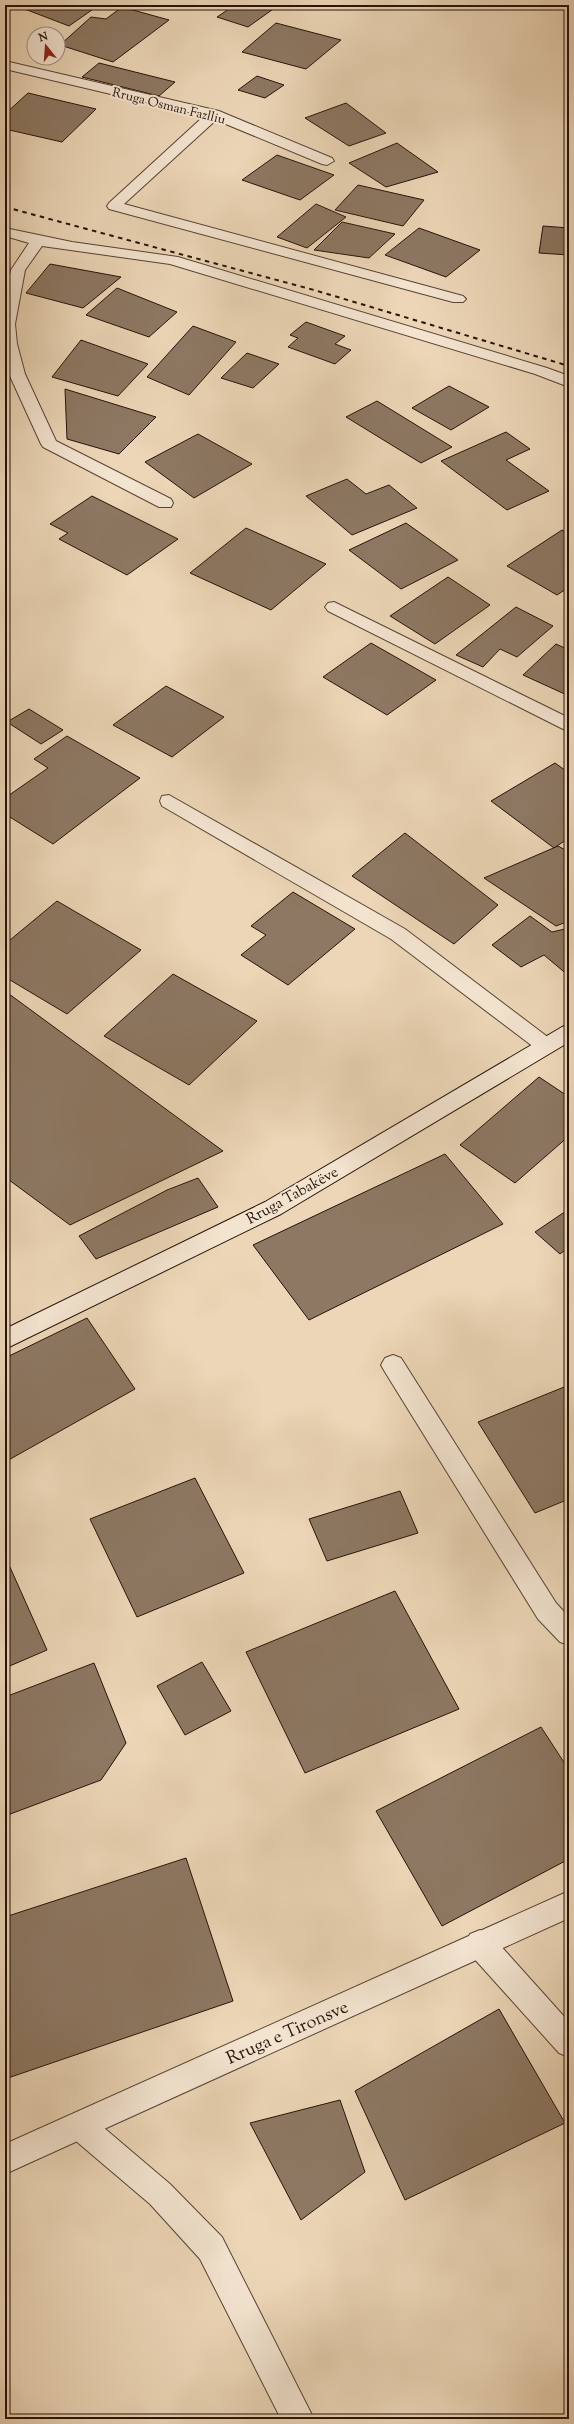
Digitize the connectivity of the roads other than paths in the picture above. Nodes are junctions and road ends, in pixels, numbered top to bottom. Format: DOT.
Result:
graph roads {
  1 [pos="5,65"];
  2 [pos="214,114"];
  3 [pos="328,161"];
  4 [pos="5,232"];
  5 [pos="38,241"];
  6 [pos="458,299"];
  7 [pos="569,382"];
  8 [pos="165,503"];
  9 [pos="334,607"];
  10 [pos="569,726"];
  11 [pos="170,801"];
  12 [pos="569,1032"];
  13 [pos="546,1046"];
  14 [pos="5,1340"];
  15 [pos="393,1365"];
  16 [pos="569,1634"];
  17 [pos="569,1904"];
  18 [pos="480,1944"];
  19 [pos="569,2042"];
  20 [pos="80,2126"];
  21 [pos="5,2159"];
  22 [pos="298,2419"];
  1 -- 2 [label="street, Rruga Osman Fazlliu"];
  2 -- 3 [label="street, Rruga Osman Fazlliu"];
  2 -- 6 [label="street"];
  4 -- 5 [label="street"];
  5 -- 7 [label="street"];
  5 -- 8 [label="street"];
  9 -- 10 [label="street"];
  11 -- 13 [label="street"];
  12 -- 13 [label="street, Rruga Tabakëve"];
  13 -- 14 [label="street, Rruga Tabakëve"];
  15 -- 16 [label="street"];
  17 -- 18 [label="street, Rruga e Tironsve"];
  18 -- 19 [label="street"];
  18 -- 20 [label="street, Rruga e Tironsve"];
  20 -- 21 [label="street, Rruga e Tironsve"];
  20 -- 22 [label="street"];
}
